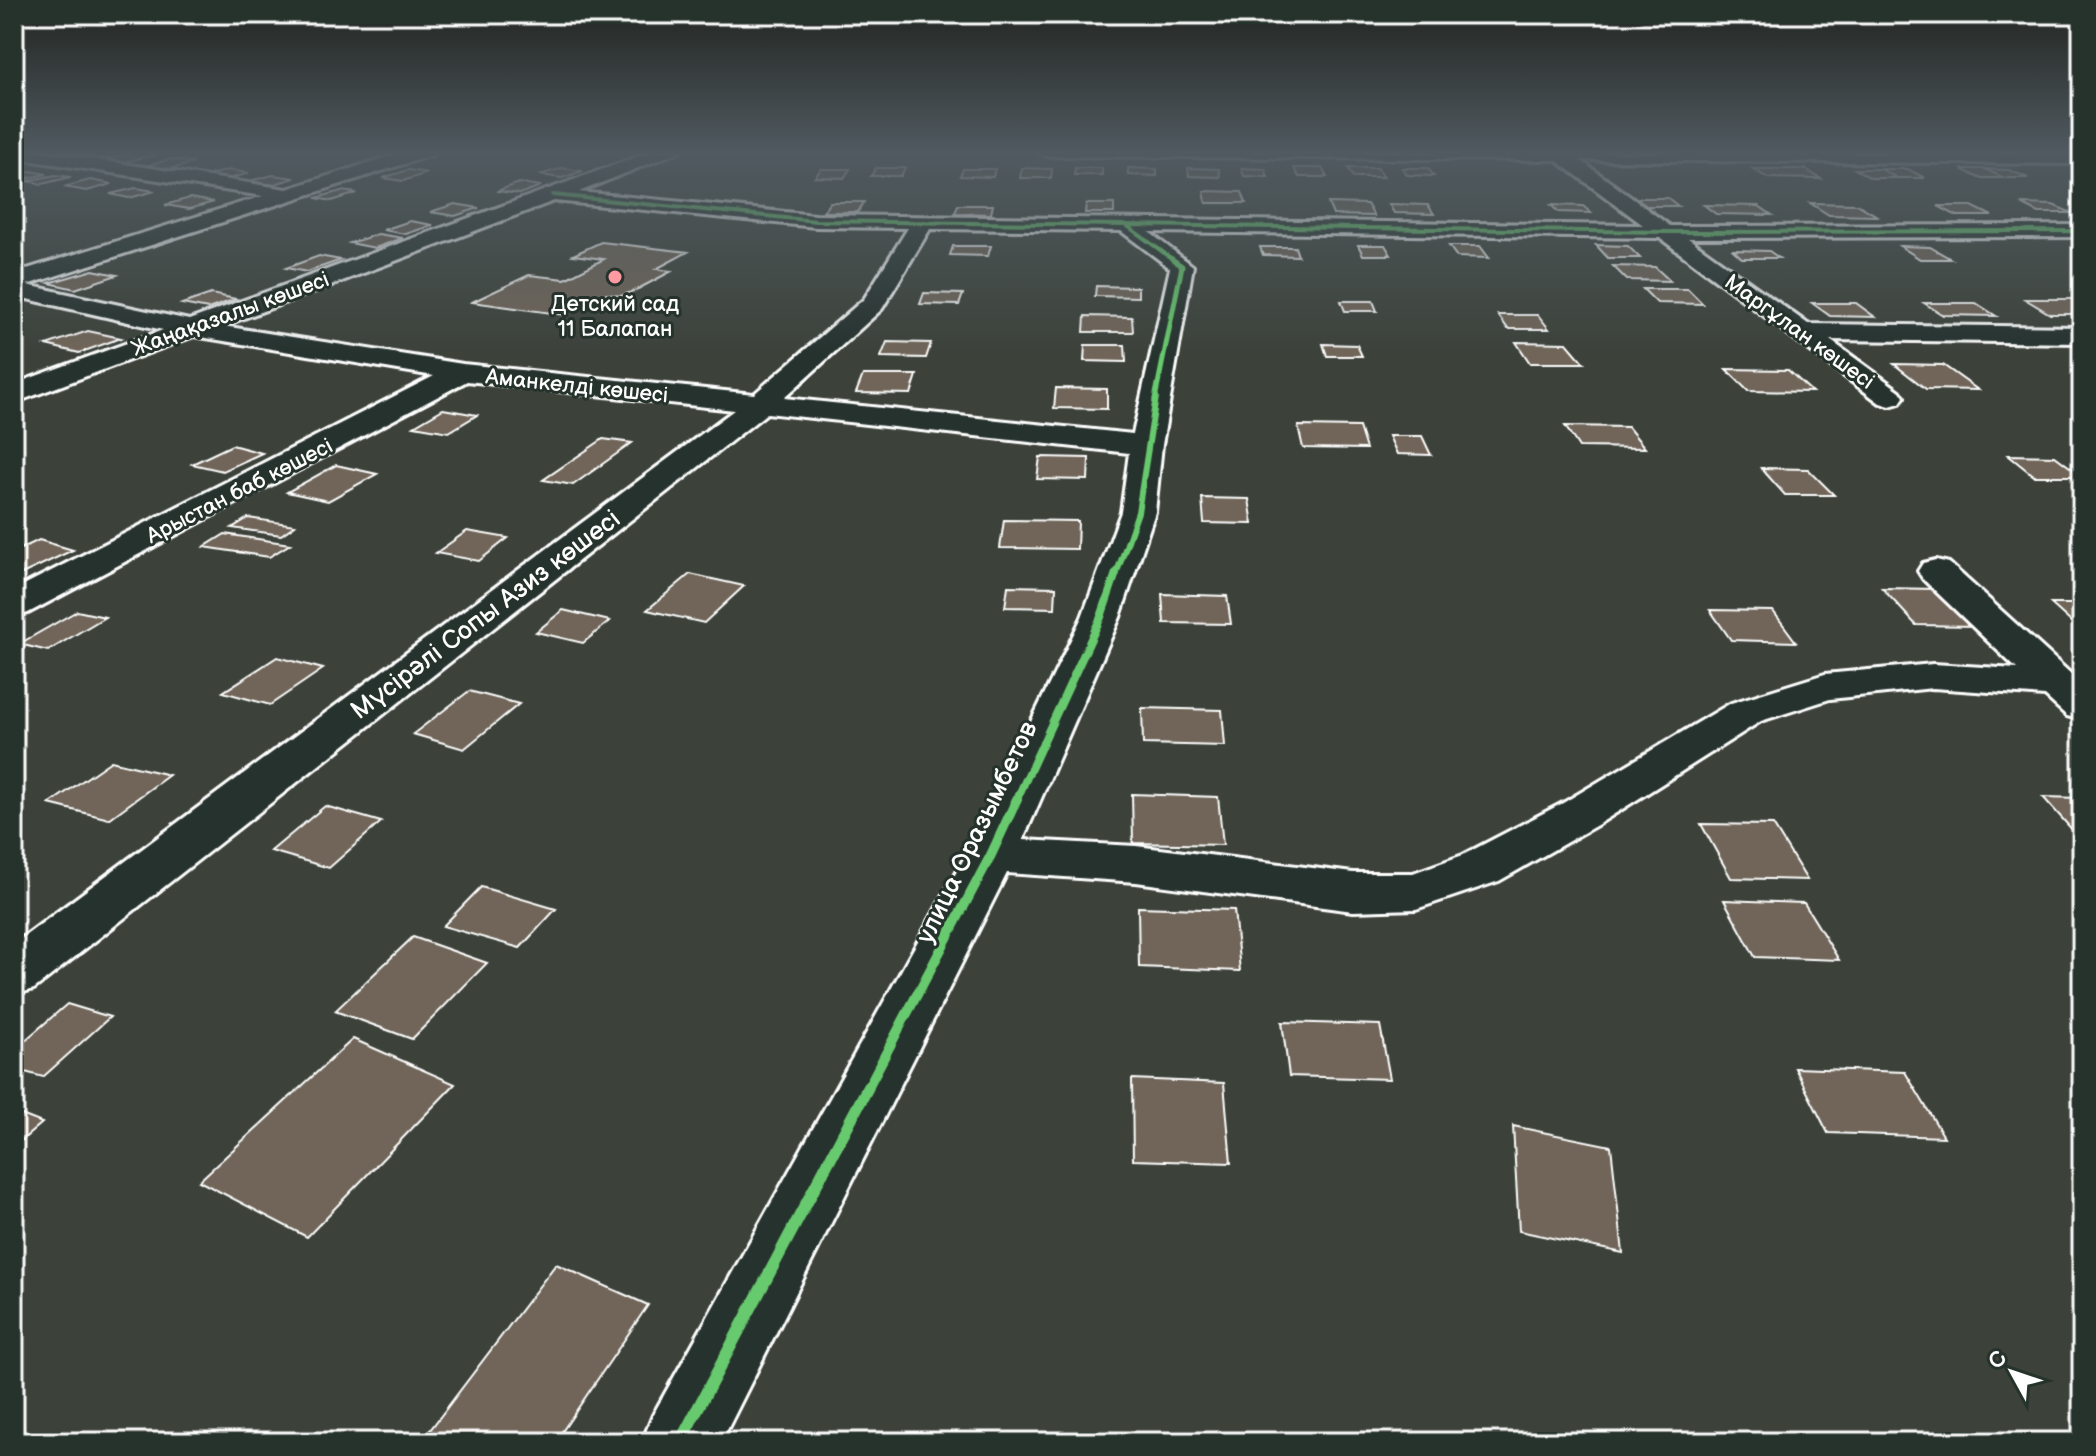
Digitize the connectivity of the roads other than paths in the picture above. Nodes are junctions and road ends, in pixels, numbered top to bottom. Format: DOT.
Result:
graph roads {
  1 [pos="215,219"];
  2 [pos="487,219"];
  3 [pos="795,219"];
  4 [pos="1649,219"];
  5 [pos="923,222"];
  6 [pos="1126,225"];
  7 [pos="2082,231"];
  8 [pos="1667,232"];
  9 [pos="14,281"];
  10 [pos="14,289"];
  11 [pos="189,328"];
  12 [pos="1801,332"];
  13 [pos="2082,335"];
  14 [pos="463,372"];
  15 [pos="14,394"];
  16 [pos="1890,397"];
  17 [pos="760,404"];
  18 [pos="1146,445"];
  19 [pos="1936,571"];
  20 [pos="14,605"];
  21 [pos="2070,696"];
  22 [pos="991,855"];
  23 [pos="14,974"];
  24 [pos="680,1442"];
  1 -- 9 [label="street"];
  2 -- 11 [label="street, Жаңақазалы көшесі"];
  3 -- 5 [label="street"];
  4 -- 8 [label="street, Маргұлан көшесі"];
  5 -- 6 [label="street"];
  5 -- 17 [label="street, Мүсірәлі Сопы Азиз көшесі"];
  6 -- 8 [label="street"];
  6 -- 18 [label="street, улица Оразымбетов"];
  7 -- 8 [label="street"];
  8 -- 12 [label="street, Маргұлан көшесі"];
  10 -- 11 [label="street, Аманкелді көшесі"];
  11 -- 14 [label="street, Аманкелді көшесі"];
  11 -- 15 [label="street, Жаңақазалы көшесі"];
  12 -- 13 [label="street"];
  12 -- 16 [label="street, Маргұлан көшесі"];
  14 -- 17 [label="street, Аманкелді көшесі"];
  14 -- 20 [label="street, Арыстан баб көшесі"];
  17 -- 18 [label="street, Аманкелді көшесі"];
  17 -- 23 [label="street, Мүсірәлі Сопы Азиз көшесі"];
  18 -- 22 [label="street, улица Оразымбетов"];
  19 -- 21 [label="street"];
  21 -- 22 [label="street"];
  22 -- 24 [label="street, улица Оразымбетов"];
}
